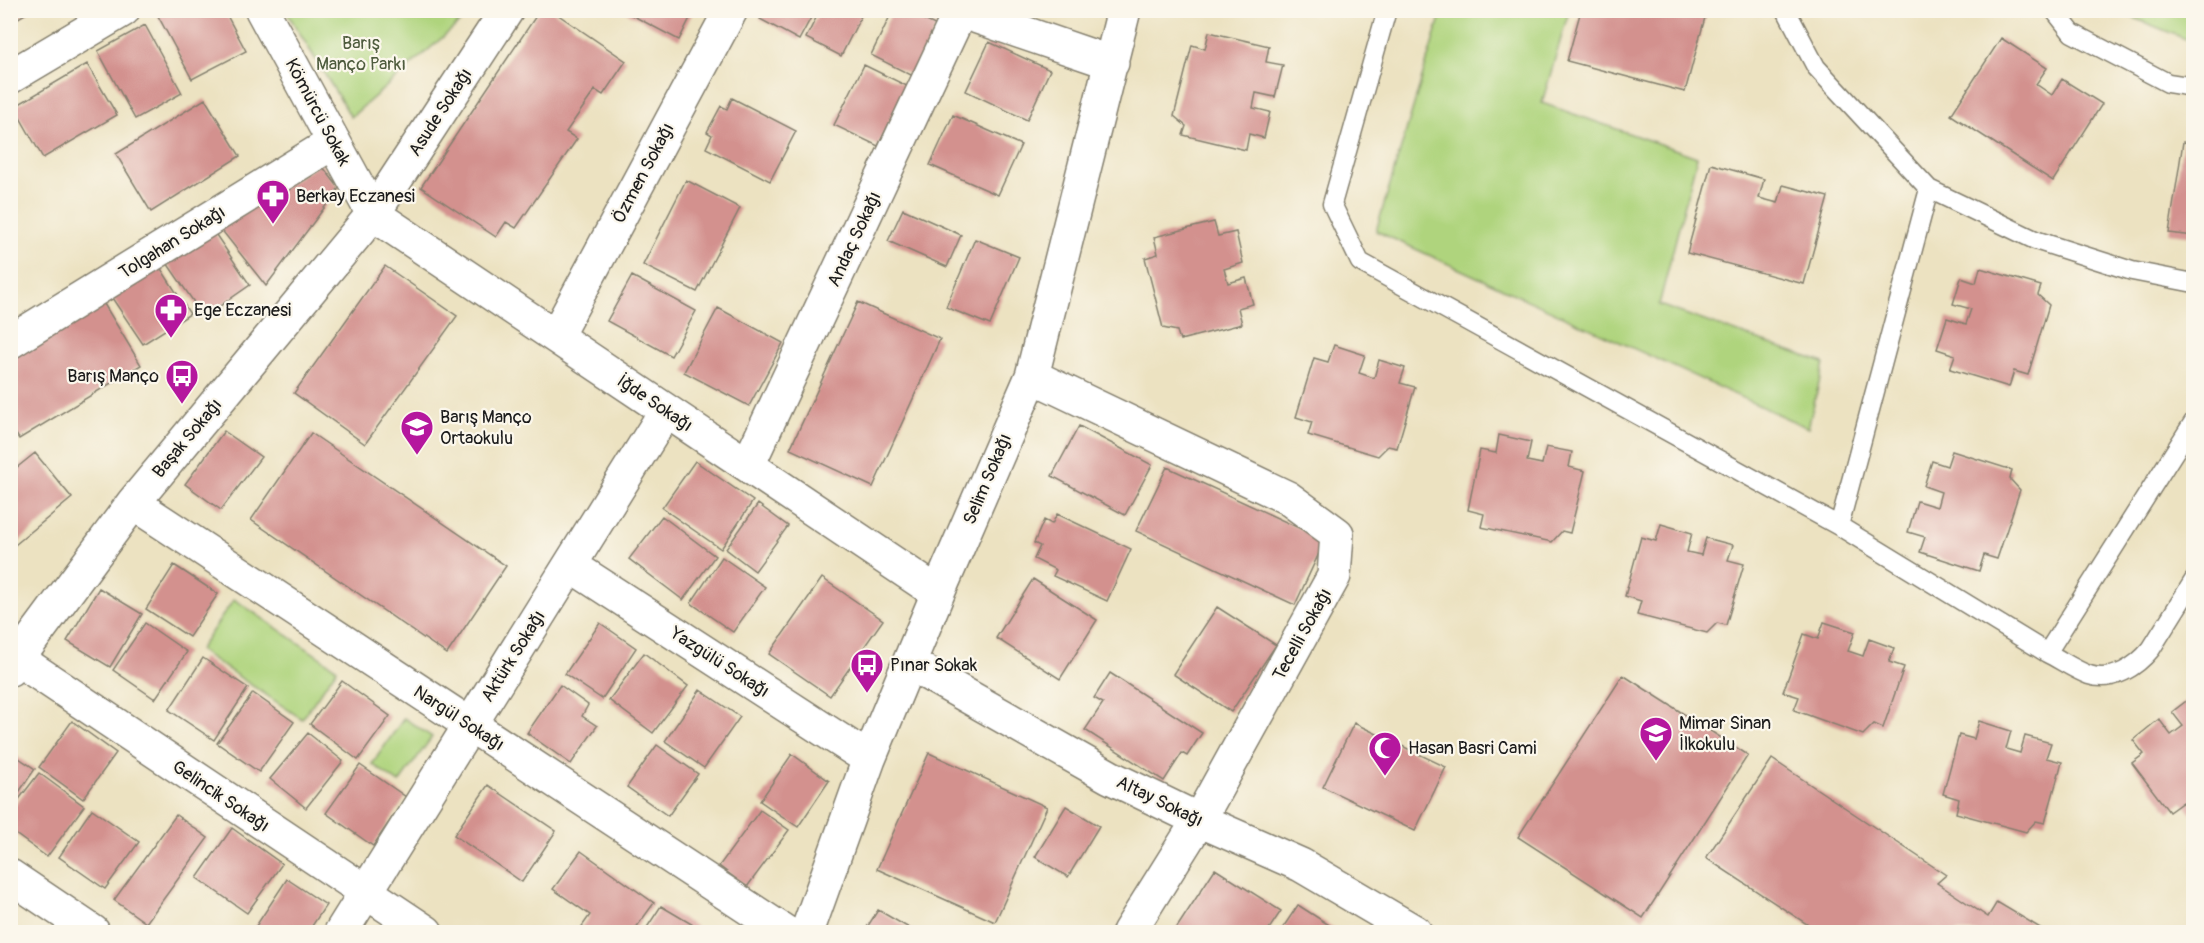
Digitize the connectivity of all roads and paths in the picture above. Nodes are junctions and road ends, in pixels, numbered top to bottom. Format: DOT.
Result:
graph roads {
  1 [pos="123,10"];
  2 [pos="262,10"];
  3 [pos="507,10"];
  4 [pos="731,10"];
  5 [pos="1124,10"];
  6 [pos="1387,10"];
  7 [pos="1786,10"];
  8 [pos="2054,10"];
  9 [pos="959,11"];
  10 [pos="1112,63"];
  11 [pos="10,77"];
  12 [pos="2193,87"];
  13 [pos="334,142"];
  14 [pos="1929,189"];
  15 [pos="373,214"];
  16 [pos="2193,283"];
  17 [pos="555,336"];
  18 [pos="10,342"];
  19 [pos="1032,376"];
  20 [pos="666,411"];
  21 [pos="2193,421"];
  22 [pos="748,465"];
  23 [pos="133,503"];
  24 [pos="1839,526"];
  25 [pos="570,565"];
  26 [pos="2193,580"];
  27 [pos="938,593"];
  28 [pos="2047,653"];
  29 [pos="13,661"];
  30 [pos="909,663"];
  31 [pos="470,725"];
  32 [pos="869,759"];
  33 [pos="1199,820"];
  34 [pos="10,876"];
  35 [pos="366,892"];
  36 [pos="93,933"];
  37 [pos="341,933"];
  38 [pos="426,933"];
  39 [pos="785,933"];
  40 [pos="807,933"];
  41 [pos="1129,933"];
  42 [pos="1415,933"];
  1 -- 11 [label="street"];
  2 -- 13 [label="street, Kömürcü Sokak"];
  3 -- 15 [label="street, Asude Sokağı"];
  4 -- 17 [label="street, Özmen Sokağı"];
  5 -- 10 [label="street, Selim Sokağı"];
  6 -- 24 [label="lane"];
  7 -- 14 [label="lane"];
  8 -- 12 [label="lane"];
  9 -- 10 [label="street"];
  9 -- 22 [label="street, Andaç Sokağı"];
  10 -- 19 [label="street, Selim Sokağı"];
  13 -- 15 [label="street, Kömürcü Sokak"];
  13 -- 18 [label="street, Tolgahan Sokağı"];
  14 -- 16 [label="lane"];
  14 -- 24 [label="lane"];
  15 -- 17 [label="street, İğde Sokağı"];
  15 -- 23 [label="street, Başak Sokağı"];
  17 -- 20 [label="street, İğde Sokağı"];
  19 -- 27 [label="street, Selim Sokağı"];
  19 -- 33 [label="street, Tecelli Sokağı"];
  20 -- 22 [label="street, İğde Sokağı"];
  20 -- 25 [label="street, Aktürk Sokağı"];
  21 -- 28 [label="lane"];
  22 -- 27 [label="street, İğde Sokağı"];
  23 -- 29 [label="street, Başak Sokağı"];
  23 -- 31 [label="street, Nargül Sokağı"];
  24 -- 28 [label="lane"];
  25 -- 31 [label="street, Aktürk Sokağı"];
  25 -- 32 [label="street, Yazgülü Sokağı"];
  26 -- 28 [label="lane"];
  27 -- 30 [label="street, Selim Sokağı"];
  29 -- 35 [label="street, Gelincik Sokağı"];
  30 -- 32 [label="street, Selim Sokağı"];
  30 -- 33 [label="street, Altay Sokağı"];
  31 -- 35 [label="street, Aktürk Sokağı"];
  31 -- 39 [label="street, Nargül Sokağı"];
  32 -- 40 [label="street, Selim Sokağı"];
  33 -- 41 [label="street, Tecelli Sokağı"];
  33 -- 42 [label="street, Altay Sokağı"];
  34 -- 36 [label="street"];
  35 -- 37 [label="street, Aktürk Sokağı"];
  35 -- 38 [label="street, Gelincik Sokağı"];
}
